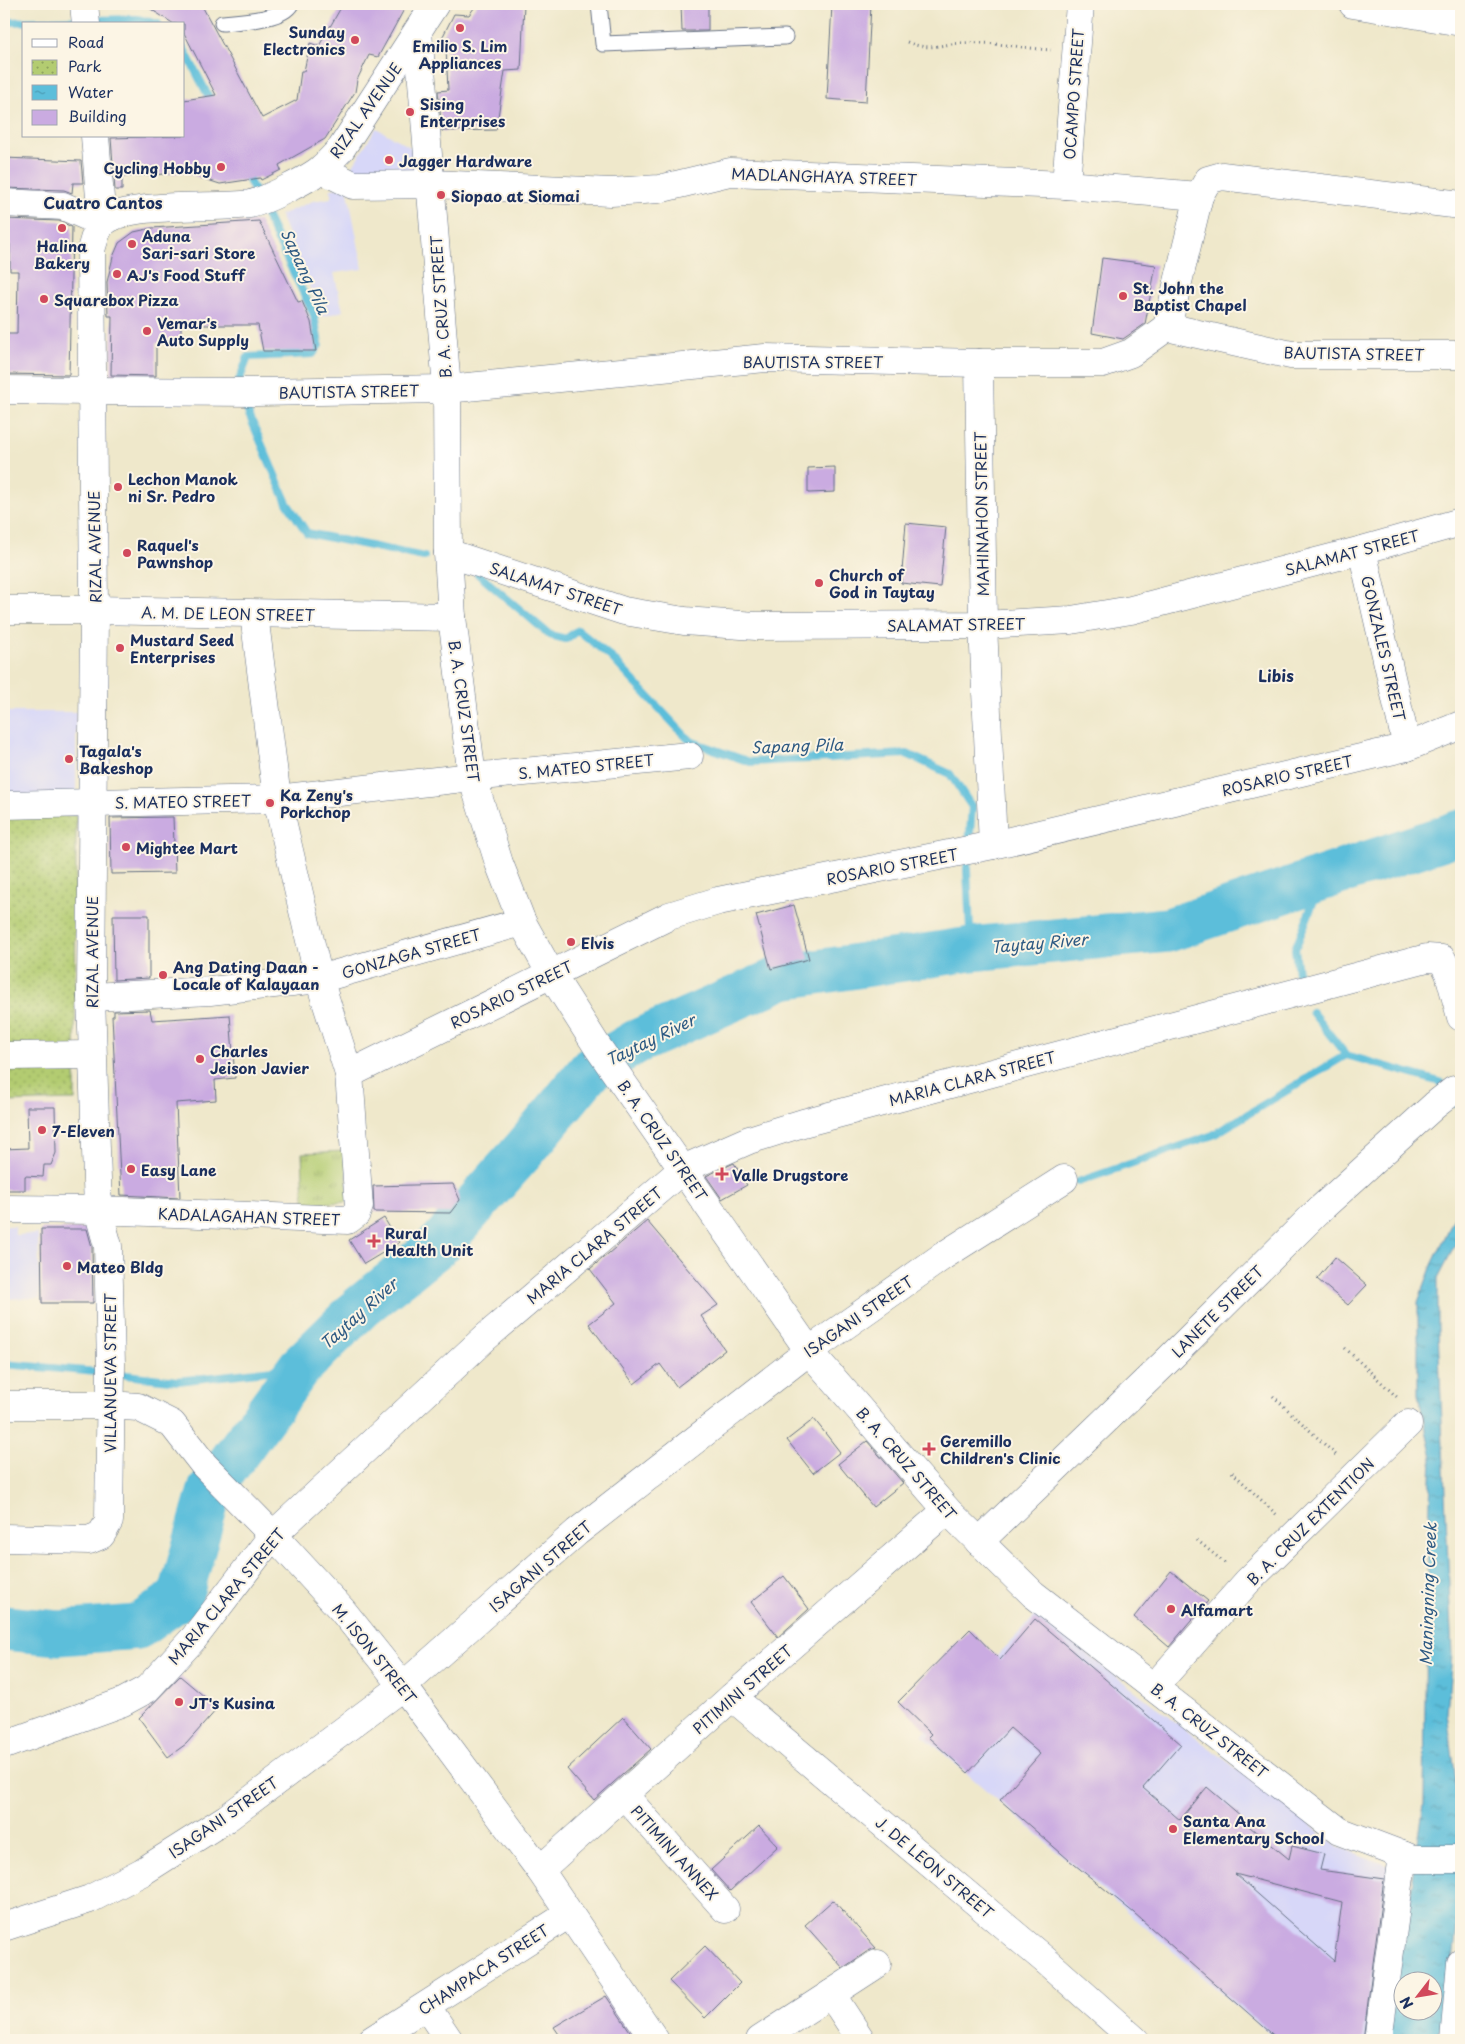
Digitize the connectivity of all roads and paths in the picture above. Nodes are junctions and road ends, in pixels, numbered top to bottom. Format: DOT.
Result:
graph roads {
  1 [pos="292,4"];
  2 [pos="435,4"];
  3 [pos="599,4"];
  4 [pos="1080,4"];
  5 [pos="1353,4"];
  6 [pos="1461,22"];
  7 [pos="222,23"];
  8 [pos="418,32"];
  9 [pos="785,37"];
  10 [pos="907,42"];
  11 [pos="1076,52"];
  12 [pos="95,138"];
  13 [pos="321,169"];
  14 [pos="430,184"];
  15 [pos="1066,185"];
  16 [pos="1199,196"];
  17 [pos="4,203"];
  18 [pos="1461,205"];
  19 [pos="102,223"];
  20 [pos="1167,327"];
  21 [pos="1461,355"];
  22 [pos="979,363"];
  23 [pos="447,389"];
  24 [pos="4,390"];
  25 [pos="92,391"];
  26 [pos="1461,522"];
  27 [pos="1362,550"];
  28 [pos="448,553"];
  29 [pos="4,610"];
  30 [pos="94,610"];
  31 [pos="254,614"];
  32 [pos="452,617"];
  33 [pos="983,625"];
  34 [pos="1461,725"];
  35 [pos="1407,747"];
  36 [pos="690,756"];
  37 [pos="472,777"];
  38 [pos="277,799"];
  39 [pos="92,803"];
  40 [pos="4,805"];
  41 [pos="981,847"];
  42 [pos="522,922"];
  43 [pos="551,974"];
  44 [pos="320,979"];
  45 [pos="91,997"];
  46 [pos="1461,1017"];
  47 [pos="92,1055"];
  48 [pos="4,1056"];
  49 [pos="349,1074"];
  50 [pos="1450,1095"];
  51 [pos="683,1169"];
  52 [pos="1064,1179"];
  53 [pos="4,1209"];
  54 [pos="98,1210"];
  55 [pos="1345,1348"];
  56 [pos="809,1350"];
  57 [pos="1273,1396"];
  58 [pos="110,1405"];
  59 [pos="4,1406"];
  60 [pos="1408,1424"];
  61 [pos="1232,1472"];
  62 [pos="1357,1474"];
  63 [pos="947,1510"];
  64 [pos="1296,1534"];
  65 [pos="273,1535"];
  66 [pos="4,1538"];
  67 [pos="1197,1540"];
  68 [pos="979,1542"];
  69 [pos="1247,1582"];
  70 [pos="402,1686"];
  71 [pos="1154,1687"];
  72 [pos="732,1697"];
  73 [pos="4,1745"];
  74 [pos="624,1795"];
  75 [pos="1408,1857"];
  76 [pos="1461,1858"];
  77 [pos="540,1870"];
  78 [pos="725,1909"];
  79 [pos="569,1914"];
  80 [pos="4,1927"];
  81 [pos="1461,1963"];
  82 [pos="877,1964"];
  83 [pos="831,1994"];
  84 [pos="426,2006"];
  85 [pos="372,2040"];
  86 [pos="449,2040"];
  87 [pos="655,2040"];
  88 [pos="760,2040"];
  89 [pos="861,2040"];
  90 [pos="1135,2040"];
  91 [pos="1378,2040"];
  92 [pos="1454,2040"];
  1 -- 7 [label="lane"];
  2 -- 8 [label="street, RIZAL AVENUE"];
  3 -- 9 [label="lane"];
  4 -- 11 [label="street, OCAMPO STREET"];
  5 -- 6 [label="street"];
  8 -- 13 [label="street, RIZAL AVENUE"];
  8 -- 14 [label="street, B. A. CRUZ STREET"];
  10 -- 11 [label="path"];
  11 -- 15 [label="street, OCAMPO STREET"];
  12 -- 19 [label="street"];
  13 -- 14 [label="street, MADLANGHAYA STREET"];
  13 -- 19 [label="street, RIZAL AVENUE"];
  14 -- 15 [label="street, MADLANGHAYA STREET"];
  14 -- 23 [label="street, B. A. CRUZ STREET"];
  15 -- 16 [label="street, MADLANGHAYA STREET"];
  16 -- 18 [label="street"];
  16 -- 20 [label="street"];
  17 -- 19 [label="street"];
  19 -- 25 [label="street, RIZAL AVENUE"];
  20 -- 21 [label="street, BAUTISTA STREET"];
  20 -- 22 [label="street, BAUTISTA STREET"];
  22 -- 23 [label="street, BAUTISTA STREET"];
  22 -- 33 [label="street, MAHINAHON STREET"];
  23 -- 25 [label="street, BAUTISTA STREET"];
  23 -- 28 [label="street, B. A. CRUZ STREET"];
  24 -- 25 [label="street, BAUTISTA STREET"];
  25 -- 30 [label="street, RIZAL AVENUE"];
  26 -- 27 [label="street, SALAMAT STREET"];
  27 -- 33 [label="street, SALAMAT STREET"];
  27 -- 35 [label="street, GONZALES STREET"];
  28 -- 32 [label="street, B. A. CRUZ STREET"];
  28 -- 33 [label="street, SALAMAT STREET"];
  29 -- 30 [label="street, A. M. DE LEON STREET"];
  30 -- 31 [label="street, A. M. DE LEON STREET"];
  30 -- 39 [label="street, RIZAL AVENUE"];
  31 -- 32 [label="street, A. M. DE LEON STREET"];
  31 -- 38 [label="street, KADALAGAHAN STREET"];
  32 -- 37 [label="street, B. A. CRUZ STREET"];
  33 -- 41 [label="street, MAHINAHON STREET"];
  34 -- 35 [label="street, ROSARIO STREET"];
  35 -- 41 [label="street, ROSARIO STREET"];
  36 -- 37 [label="street, S. MATEO STREET"];
  37 -- 38 [label="street, S. MATEO STREET"];
  37 -- 42 [label="street, B. A. CRUZ STREET"];
  38 -- 39 [label="street, S. MATEO STREET"];
  38 -- 44 [label="street, KADALAGAHAN STREET"];
  39 -- 40 [label="street, S. MATEO STREET"];
  39 -- 45 [label="street, RIZAL AVENUE"];
  41 -- 43 [label="street, ROSARIO STREET"];
  42 -- 43 [label="street, B. A. CRUZ STREET"];
  42 -- 44 [label="street, GONZAGA STREET"];
  43 -- 49 [label="street, ROSARIO STREET"];
  43 -- 51 [label="street, B. A. CRUZ STREET"];
  44 -- 45 [label="street, GONZAGA STREET"];
  44 -- 49 [label="street, KADALAGAHAN STREET"];
  45 -- 47 [label="street, RIZAL AVENUE"];
  46 -- 51 [label="street, MARIA CLARA STREET"];
  47 -- 48 [label="street"];
  47 -- 54 [label="street, RIZAL AVENUE"];
  49 -- 54 [label="street, KADALAGAHAN STREET"];
  50 -- 68 [label="street, LANETE STREET"];
  51 -- 56 [label="street, B. A. CRUZ STREET"];
  51 -- 65 [label="street, MARIA CLARA STREET"];
  52 -- 56 [label="street, ISAGANI STREET"];
  53 -- 54 [label="street"];
  54 -- 58 [label="street, VILLANUEVA STREET"];
  55 -- 60 [label="path"];
  56 -- 63 [label="street, B. A. CRUZ STREET"];
  56 -- 70 [label="street, ISAGANI STREET"];
  57 -- 62 [label="path"];
  58 -- 59 [label="street, M. ISON STREET"];
  58 -- 65 [label="street, M. ISON STREET"];
  58 -- 66 [label="street, VILLANUEVA STREET"];
  60 -- 62 [label="street, B. A. CRUZ EXTENTION"];
  61 -- 64 [label="path"];
  62 -- 64 [label="street, B. A. CRUZ EXTENTION"];
  63 -- 68 [label="street, B. A. CRUZ STREET"];
  63 -- 72 [label="street, PITIMINI STREET"];
  64 -- 69 [label="street, B. A. CRUZ EXTENTION"];
  65 -- 70 [label="street, M. ISON STREET"];
  65 -- 73 [label="street, MARIA CLARA STREET"];
  67 -- 69 [label="path"];
  68 -- 71 [label="street, B. A. CRUZ STREET"];
  69 -- 71 [label="street, B. A. CRUZ EXTENTION"];
  70 -- 77 [label="street, M. ISON STREET"];
  70 -- 80 [label="street, ISAGANI STREET"];
  71 -- 75 [label="street, B. A. CRUZ STREET"];
  72 -- 74 [label="street, PITIMINI STREET"];
  72 -- 90 [label="street, J. DE LEON STREET"];
  74 -- 77 [label="street, PITIMINI STREET"];
  74 -- 78 [label="street, PITIMINI ANNEX"];
  75 -- 76 [label="street, B. A. CRUZ STREET"];
  75 -- 91 [label="street"];
  77 -- 79 [label="street, M. ISON STREET"];
  79 -- 84 [label="street, CHAMPACA STREET"];
  79 -- 87 [label="street, M. ISON STREET"];
  81 -- 92 [label="street"];
  82 -- 83 [label="street"];
  83 -- 88 [label="street"];
  83 -- 89 [label="street"];
  84 -- 85 [label="street, CHAMPACA STREET"];
  84 -- 86 [label="street"];
}
